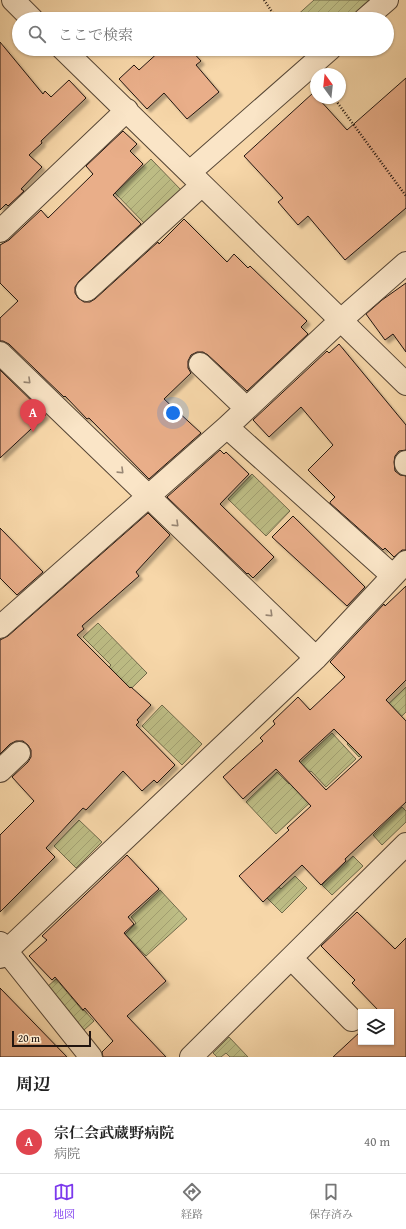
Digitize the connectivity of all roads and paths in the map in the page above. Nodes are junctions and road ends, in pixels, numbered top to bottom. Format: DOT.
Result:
graph roads {
  1 [pos="12,0"];
  2 [pos="264,0"];
  3 [pos="387,0"];
  4 [pos="25,12"];
  5 [pos="272,12"];
  6 [pos="373,12"];
  7 [pos="71,56"];
  8 [pos="323,56"];
  9 [pos="338,104"];
  10 [pos="127,110"];
  11 [pos="196,178"];
  12 [pos="406,196"];
  13 [pos="4,221"];
  14 [pos="406,262"];
  15 [pos="87,290"];
  16 [pos="341,320"];
  17 [pos="0,353"];
  18 [pos="200,364"];
  19 [pos="406,384"];
  20 [pos="246,408"];
  21 [pos="227,427"];
  22 [pos="148,497"];
  23 [pos="400,569"];
  24 [pos="0,628"];
  25 [pos="316,658"];
  26 [pos="19,753"];
  27 [pos="0,771"];
  28 [pos="406,844"];
  29 [pos="2,950"];
  30 [pos="291,958"];
  31 [pos="352,1020"];
  32 [pos="91,1057"];
  33 [pos="191,1057"];
  1 -- 4 [label="street"];
  2 -- 5 [label="path"];
  3 -- 6 [label="street"];
  7 -- 10 [label="street"];
  8 -- 11 [label="street"];
  9 -- 12 [label="path"];
  10 -- 11 [label="street"];
  10 -- 13 [label="street"];
  11 -- 15 [label="street"];
  11 -- 16 [label="street"];
  14 -- 16 [label="street"];
  16 -- 19 [label="street"];
  16 -- 20 [label="street"];
  17 -- 22 [label="street, one-way"];
  18 -- 20 [label="street"];
  20 -- 21 [label="street"];
  21 -- 22 [label="street"];
  21 -- 23 [label="street"];
  22 -- 24 [label="street"];
  22 -- 25 [label="street, one-way"];
  23 -- 25 [label="street"];
  25 -- 29 [label="street"];
  26 -- 27 [label="street"];
  28 -- 30 [label="street"];
  29 -- 32 [label="street"];
  30 -- 31 [label="street"];
  30 -- 33 [label="street"];
}
